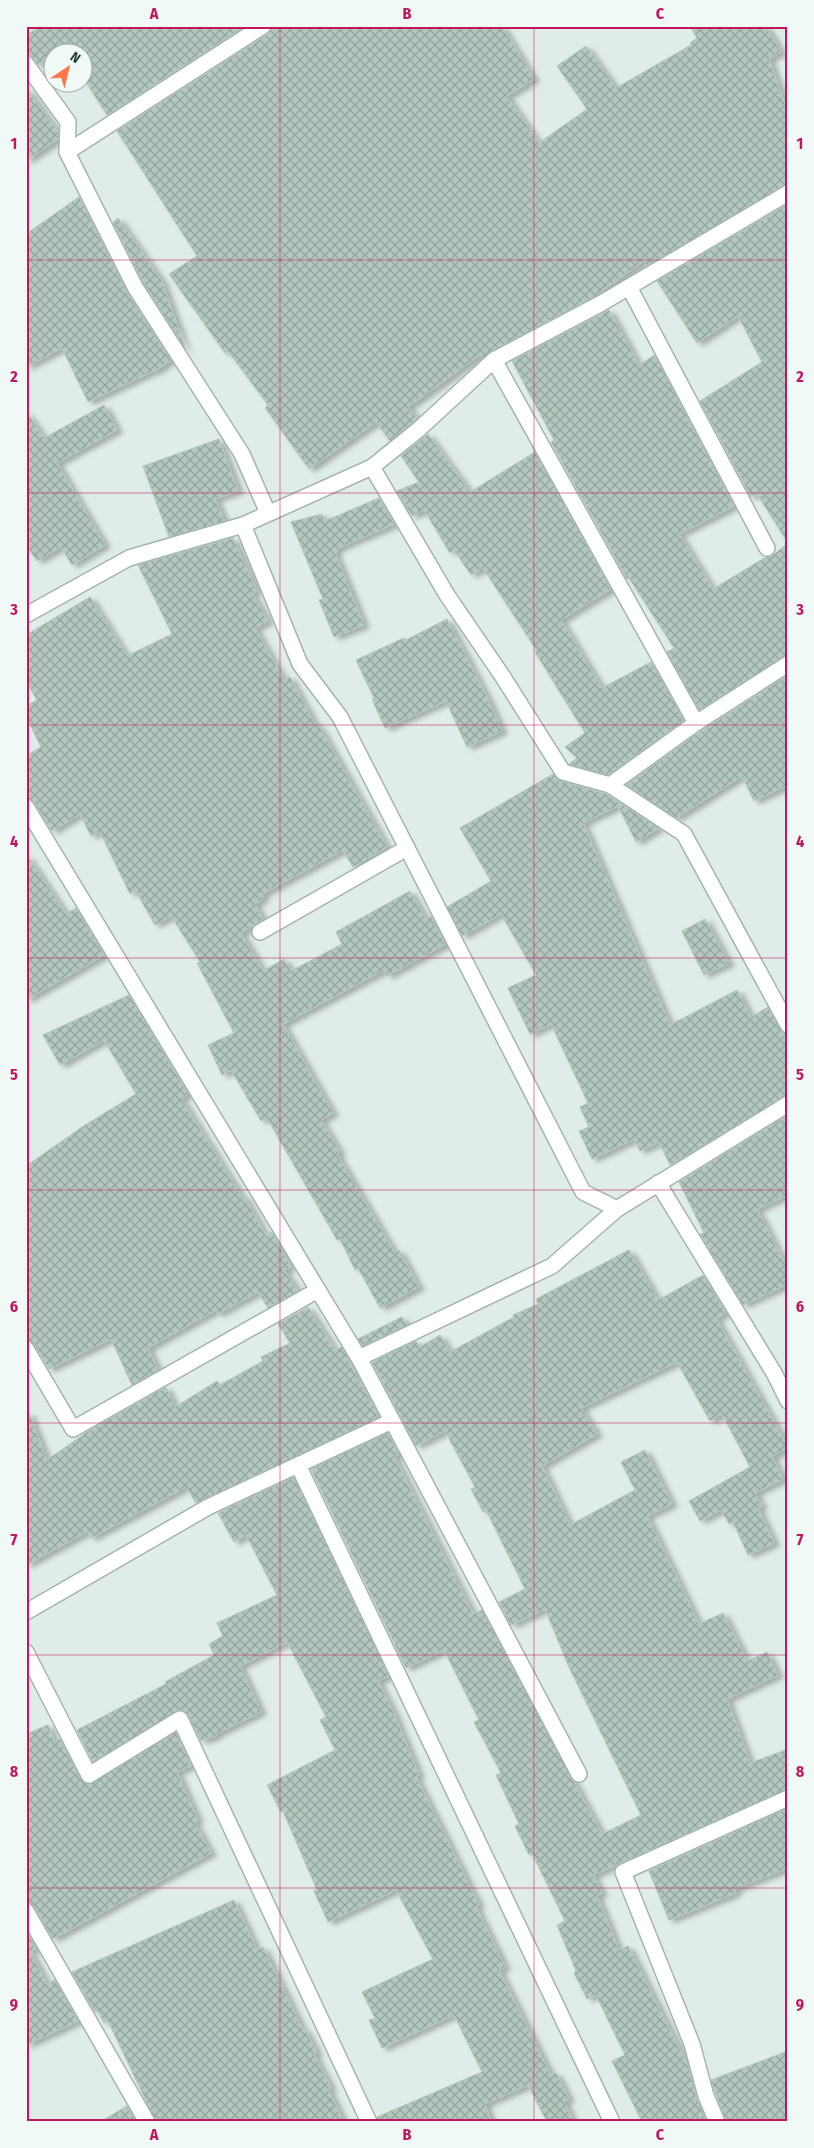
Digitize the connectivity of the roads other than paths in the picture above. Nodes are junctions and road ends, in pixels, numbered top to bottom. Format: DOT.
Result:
graph roads {
  1 [pos="263,26"];
  2 [pos="26,64"];
  3 [pos="66,152"];
  4 [pos="788,193"];
  5 [pos="629,287"];
  6 [pos="494,360"];
  7 [pos="372,466"];
  8 [pos="268,513"];
  9 [pos="243,525"];
  10 [pos="767,548"];
  11 [pos="26,615"];
  12 [pos="788,664"];
  13 [pos="696,723"];
  14 [pos="610,785"];
  15 [pos="26,807"];
  16 [pos="406,848"];
  17 [pos="260,932"];
  18 [pos="788,1026"];
  19 [pos="788,1104"];
  20 [pos="658,1183"];
  21 [pos="617,1209"];
  22 [pos="318,1290"];
  23 [pos="26,1348"];
  24 [pos="359,1358"];
  25 [pos="788,1401"];
  26 [pos="392,1421"];
  27 [pos="298,1465"];
  28 [pos="26,1612"];
  29 [pos="26,1652"];
  30 [pos="579,1774"];
  31 [pos="788,1798"];
  32 [pos="26,1911"];
  33 [pos="147,2122"];
  34 [pos="369,2122"];
  35 [pos="612,2122"];
  36 [pos="717,2122"];
  1 -- 3 [label="street"];
  2 -- 3 [label="street"];
  3 -- 8 [label="street"];
  4 -- 5 [label="street"];
  5 -- 6 [label="street"];
  5 -- 10 [label="street"];
  6 -- 7 [label="street"];
  6 -- 13 [label="street"];
  7 -- 8 [label="street"];
  7 -- 14 [label="street"];
  8 -- 9 [label="street"];
  9 -- 11 [label="street"];
  9 -- 16 [label="street"];
  12 -- 13 [label="street"];
  13 -- 14 [label="street"];
  14 -- 18 [label="street"];
  15 -- 22 [label="street"];
  16 -- 17 [label="street"];
  16 -- 21 [label="street"];
  19 -- 20 [label="street"];
  20 -- 21 [label="street"];
  20 -- 25 [label="street"];
  21 -- 24 [label="street"];
  22 -- 23 [label="street"];
  22 -- 24 [label="street"];
  24 -- 26 [label="street"];
  26 -- 27 [label="street"];
  26 -- 30 [label="street"];
  27 -- 28 [label="street"];
  27 -- 35 [label="street"];
  29 -- 34 [label="street"];
  31 -- 36 [label="street"];
  32 -- 33 [label="street"];
}
